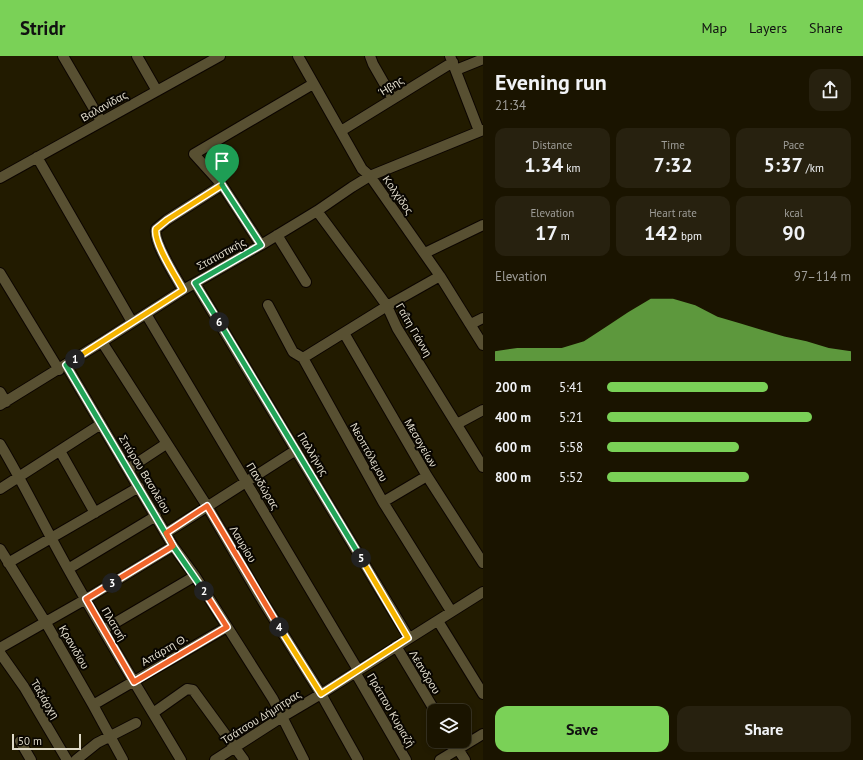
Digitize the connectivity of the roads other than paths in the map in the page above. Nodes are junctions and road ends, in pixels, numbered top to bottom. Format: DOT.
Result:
graph roads {
  1 [pos="63,56"];
  2 [pos="137,56"];
  3 [pos="220,56"];
  4 [pos="298,56"];
  5 [pos="370,56"];
  6 [pos="483,59"];
  7 [pos="453,62"];
  8 [pos="313,84"];
  9 [pos="157,91"];
  10 [pos="393,99"];
  11 [pos="101,121"];
  12 [pos="481,130"];
  13 [pos="341,131"];
  14 [pos="38,157"];
  15 [pos="370,176"];
  16 [pos="0,178"];
  17 [pos="222,185"];
  18 [pos="317,212"];
  19 [pos="483,226"];
  20 [pos="278,235"];
  21 [pos="261,245"];
  22 [pos="425,254"];
  23 [pos="0,273"];
  24 [pos="440,276"];
  25 [pos="306,282"];
  26 [pos="195,283"];
  27 [pos="183,290"];
  28 [pos="268,305"];
  29 [pos="387,306"];
  30 [pos="146,314"];
  31 [pos="483,318"];
  32 [pos="132,322"];
  33 [pos="471,324"];
  34 [pos="344,333"];
  35 [pos="102,342"];
  36 [pos="483,345"];
  37 [pos="303,358"];
  38 [pos="62,367"];
  39 [pos="0,392"];
  40 [pos="3,403"];
  41 [pos="483,410"];
  42 [pos="101,424"];
  43 [pos="457,424"];
  44 [pos="0,444"];
  45 [pos="166,444"];
  46 [pos="296,450"];
  47 [pos="60,451"];
  48 [pos="483,467"];
  49 [pos="128,469"];
  50 [pos="427,476"];
  51 [pos="20,477"];
  52 [pos="247,482"];
  53 [pos="139,487"];
  54 [pos="0,489"];
  55 [pos="383,502"];
  56 [pos="207,506"];
  57 [pos="95,513"];
  58 [pos="156,516"];
  59 [pos="166,533"];
  60 [pos="51,538"];
  61 [pos="173,546"];
  62 [pos="0,549"];
  63 [pos="8,563"];
  64 [pos="483,563"];
  65 [pos="68,568"];
  66 [pos="195,576"];
  67 [pos="482,596"];
  68 [pos="86,599"];
  69 [pos="451,611"];
  70 [pos="438,621"];
  71 [pos="46,622"];
  72 [pos="227,627"];
  73 [pos="103,630"];
  74 [pos="408,638"];
  75 [pos="396,646"];
  76 [pos="0,648"];
  77 [pos="0,653"];
  78 [pos="356,671"];
  79 [pos="134,682"];
  80 [pos="321,694"];
  81 [pos="483,694"];
  82 [pos="430,704"];
  83 [pos="93,705"];
  84 [pos="153,713"];
  85 [pos="282,717"];
  86 [pos="136,723"];
  87 [pos="483,734"];
  88 [pos="109,737"];
  89 [pos="471,739"];
  90 [pos="20,741"];
  91 [pos="235,747"];
  92 [pos="453,748"];
  93 [pos="458,748"];
  94 [pos="32,760"];
  95 [pos="67,760"];
  96 [pos="76,760"];
  97 [pos="123,760"];
  98 [pos="181,760"];
  99 [pos="215,760"];
  100 [pos="244,760"];
  101 [pos="304,760"];
  102 [pos="358,760"];
  103 [pos="406,760"];
  104 [pos="440,760"];
  105 [pos="466,760"];
  1 -- 11 [label="street"];
  2 -- 9 [label="street"];
  3 -- 9 [label="street, Βαλανίδας"];
  4 -- 8 [label="street, Κολχίδος"];
  5 -- 10 [label="street"];
  6 -- 7 [label="street, Ήβης"];
  7 -- 10 [label="street, Ήβης"];
  7 -- 12 [label="street"];
  8 -- 13 [label="street, Κολχίδος"];
  8 -- 17 [label="street"];
  9 -- 11 [label="street, Βαλανίδας"];
  10 -- 13 [label="street, Ήβης"];
  11 -- 14 [label="street, Βαλανίδας"];
  12 -- 15 [label="street, Στατιστικής"];
  13 -- 15 [label="street, Κολχίδος"];
  14 -- 16 [label="street, Βαλανίδας"];
  14 -- 32 [label="street"];
  15 -- 18 [label="street, Στατιστικής"];
  15 -- 22 [label="street, Κολχίδος"];
  17 -- 21 [label="street"];
  17 -- 27 [label="street"];
  18 -- 20 [label="street, Στατιστικής"];
  18 -- 29 [label="street, Γαΐτη Γιάννη"];
  19 -- 22 [label="street"];
  20 -- 21 [label="street, Στατιστικής"];
  20 -- 25 [label="street"];
  21 -- 26 [label="street, Στατιστικής"];
  22 -- 24 [label="street, Κολχίδος"];
  23 -- 38 [label="street, Σπύρου Βασιλείου"];
  24 -- 29 [label="street"];
  24 -- 33 [label="street, Κολχίδος"];
  26 -- 27 [label="street, Στατιστικής"];
  26 -- 46 [label="street, Παλλήνης"];
  27 -- 30 [label="street, Στατιστικής"];
  28 -- 37 [label="street, Νεοπτόλεμου"];
  29 -- 34 [label="street"];
  29 -- 43 [label="street, Γαΐτη Γιάννη"];
  30 -- 32 [label="street, Στατιστικής"];
  30 -- 52 [label="street, Πανδώρας"];
  31 -- 33 [label="street"];
  32 -- 35 [label="street, Στατιστικής"];
  33 -- 36 [label="street, Κολχίδος"];
  34 -- 37 [label="street"];
  34 -- 50 [label="street, Μεσογείων"];
  35 -- 38 [label="street, Στατιστικής"];
  35 -- 45 [label="street, Λαυρίου"];
  37 -- 55 [label="street, Νεοπτόλεμου"];
  38 -- 40 [label="street, Στατιστικής"];
  38 -- 42 [label="street, Σπύρου Βασιλείου"];
  39 -- 40 [label="street"];
  41 -- 43 [label="street"];
  42 -- 47 [label="street"];
  42 -- 49 [label="street, Σπύρου Βασιλείου"];
  43 -- 48 [label="street, Γαΐτη Γιάννη"];
  44 -- 51 [label="street, Πλατσή"];
  45 -- 49 [label="street"];
  45 -- 56 [label="street, Λαυρίου"];
  46 -- 52 [label="street"];
  46 -- 74 [label="street, Παλλήνης"];
  47 -- 51 [label="street"];
  47 -- 57 [label="street"];
  49 -- 53 [label="street, Σπύρου Βασιλείου"];
  50 -- 55 [label="street"];
  50 -- 64 [label="street, Μεσογείων"];
  51 -- 54 [label="street"];
  51 -- 60 [label="street, Πλατσή"];
  52 -- 56 [label="street"];
  52 -- 78 [label="street, Πανδώρας"];
  53 -- 57 [label="street"];
  53 -- 58 [label="street, Σπύρου Βασιλείου"];
  55 -- 69 [label="street, Νεοπτόλεμου"];
  56 -- 59 [label="street"];
  56 -- 80 [label="street, Λαυρίου"];
  57 -- 60 [label="street"];
  58 -- 59 [label="street, Σπύρου Βασιλείου"];
  58 -- 65 [label="street"];
  59 -- 61 [label="street, Σπύρου Βασιλείου"];
  60 -- 63 [label="street"];
  60 -- 65 [label="street, Πλατσή"];
  61 -- 66 [label="street, Σπύρου Βασιλείου"];
  61 -- 68 [label="street"];
  62 -- 63 [label="street, Κρανιδίου"];
  63 -- 71 [label="street, Κρανιδίου"];
  65 -- 68 [label="street, Πλατσή"];
  66 -- 72 [label="street, Σπύρου Βασιλείου"];
  66 -- 73 [label="street"];
  67 -- 69 [label="street, Τσάτσου Δήμητρας"];
  68 -- 71 [label="street"];
  68 -- 73 [label="street, Πλατσή"];
  69 -- 70 [label="street, Τσάτσου Δήμητρας"];
  70 -- 74 [label="street, Τσάτσου Δήμητρας"];
  70 -- 81 [label="street"];
  71 -- 76 [label="street"];
  71 -- 83 [label="street, Κρανιδίου"];
  72 -- 79 [label="street, Απάρτη Θ."];
  72 -- 85 [label="street, Σπύρου Βασιλείου"];
  73 -- 79 [label="street, Πλατσή"];
  74 -- 75 [label="street, Τσάτσου Δήμητρας"];
  75 -- 78 [label="street, Τσάτσου Δήμητρας"];
  75 -- 82 [label="street, Λέανδρου"];
  77 -- 95 [label="street, Ταξιάρχη"];
  78 -- 80 [label="street, Τσάτσου Δήμητρας"];
  78 -- 103 [label="street, Πράττου Κυριαζή"];
  79 -- 83 [label="street, Απάρτη Θ."];
  79 -- 84 [label="street, Πλατσή"];
  80 -- 85 [label="street, Τσάτσου Δήμητρας"];
  80 -- 102 [label="street, Λαυρίου"];
  83 -- 88 [label="street, Κρανιδίου"];
  84 -- 91 [label="street"];
  84 -- 98 [label="street, Πλατσή"];
  85 -- 91 [label="street, Τσάτσου Δήμητρας"];
  85 -- 101 [label="street, Σπύρου Βασιλείου"];
  86 -- 88 [label="street"];
  87 -- 89 [label="street"];
  88 -- 96 [label="street"];
  88 -- 97 [label="street, Κρανιδίου"];
  90 -- 94 [label="street"];
  91 -- 99 [label="street, Τσάτσου Δήμητρας"];
  91 -- 100 [label="street"];
  92 -- 104 [label="street"];
  93 -- 105 [label="street"];
}
